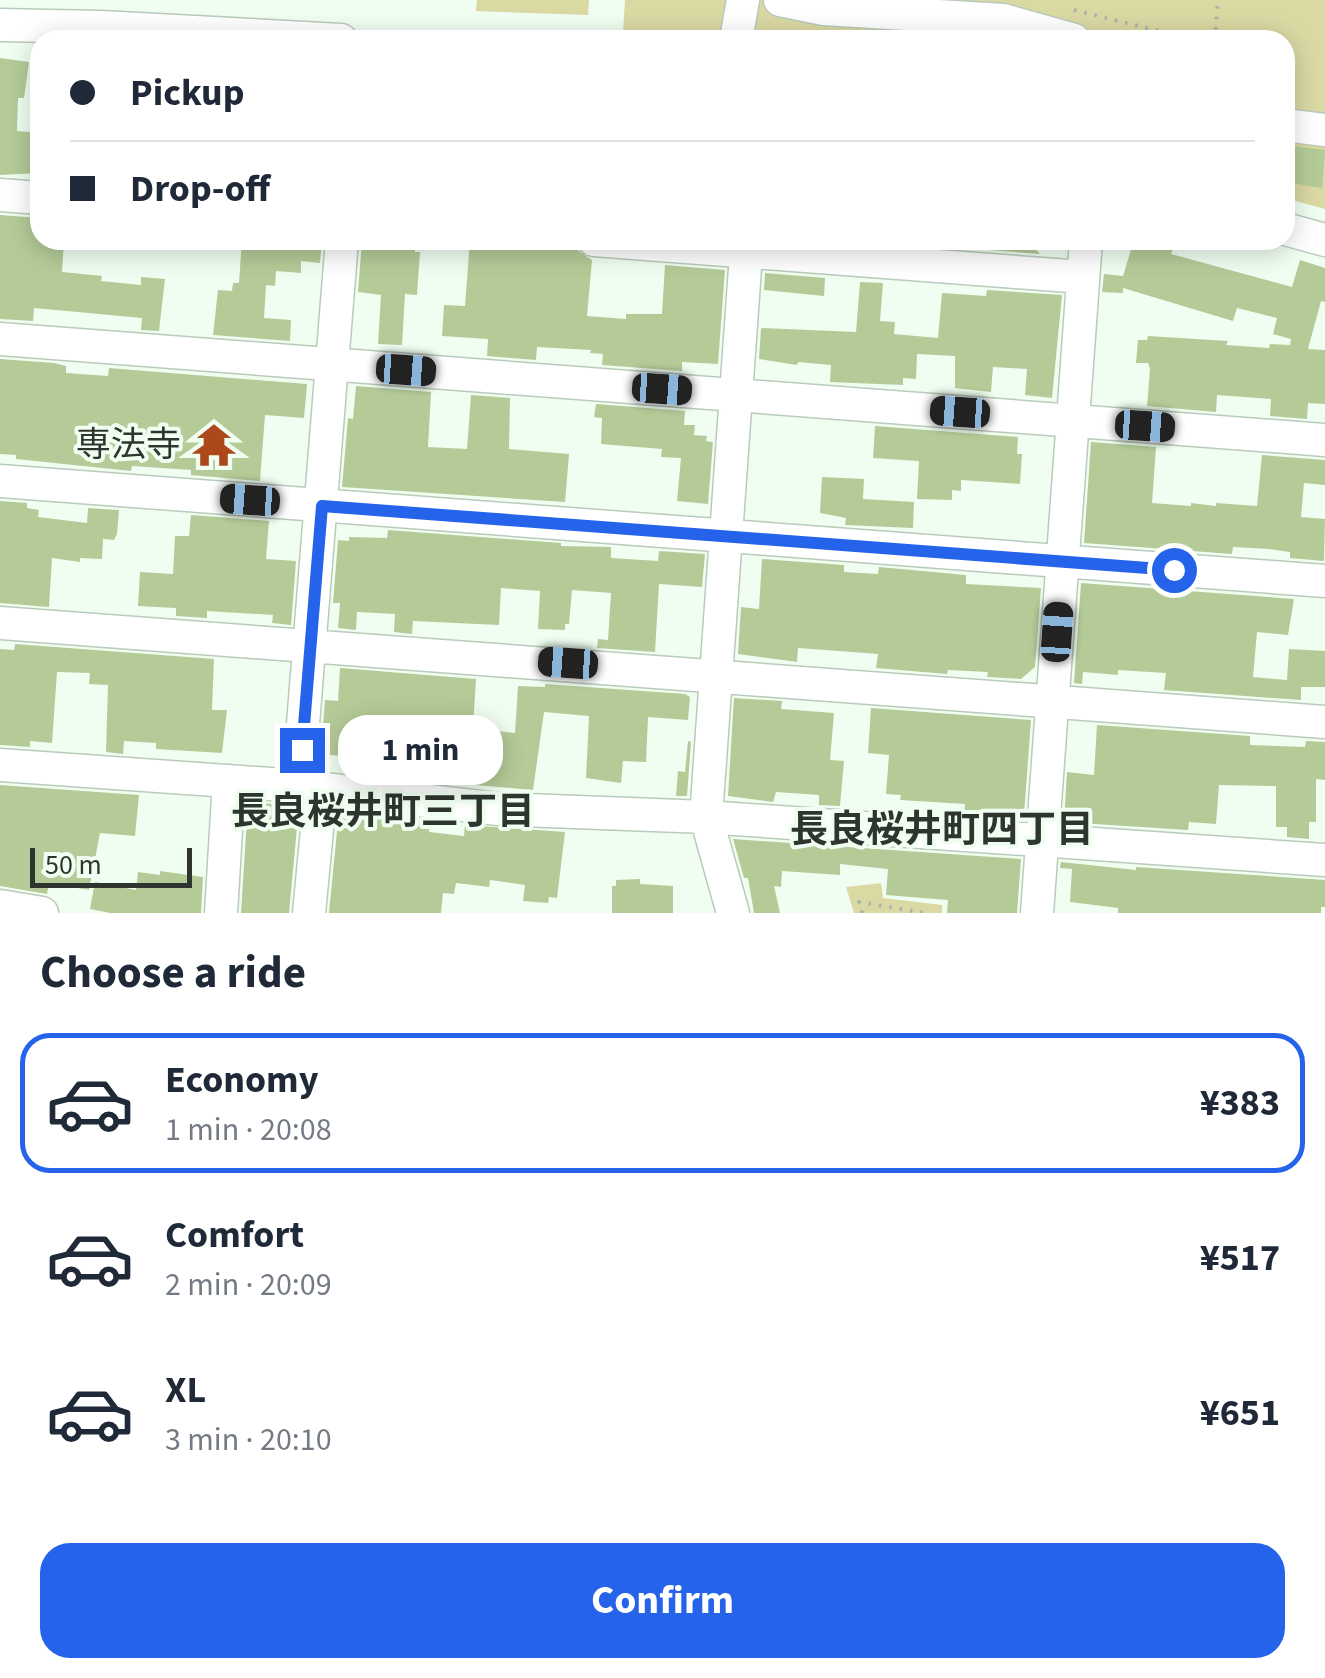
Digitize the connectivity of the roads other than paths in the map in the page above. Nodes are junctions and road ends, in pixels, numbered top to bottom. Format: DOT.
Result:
graph roads {
  1 [pos="743,0"];
  2 [pos="780,0"];
  3 [pos="823,5"];
  4 [pos="1072,24"];
  5 [pos="0,25"];
  6 [pos="169,30"];
  7 [pos="738,30"];
  8 [pos="1295,127"];
  9 [pos="1325,130"];
  10 [pos="0,195"];
  11 [pos="30,197"];
  12 [pos="1295,232"];
  13 [pos="1325,240"];
  14 [pos="341,250"];
  15 [pos="746,250"];
  16 [pos="789,250"];
  17 [pos="1085,250"];
  18 [pos="1083,277"];
  19 [pos="0,339"];
  20 [pos="333,364"];
  21 [pos="734,395"];
  22 [pos="1073,421"];
  23 [pos="1325,440"];
  24 [pos="0,481"];
  25 [pos="322,506"];
  26 [pos="724,536"];
  27 [pos="1062,562"];
  28 [pos="1325,581"];
  29 [pos="0,623"];
  30 [pos="311,644"];
  31 [pos="714,674"];
  32 [pos="1052,701"];
  33 [pos="1325,722"];
  34 [pos="0,765"];
  35 [pos="230,781"];
  36 [pos="310,787"];
  37 [pos="706,817"];
  38 [pos="1042,840"];
  39 [pos="1325,860"];
  40 [pos="0,906"];
  41 [pos="42,913"];
  42 [pos="220,913"];
  43 [pos="308,913"];
  44 [pos="732,913"];
  45 [pos="1036,913"];
  1 -- 7 [label="street"];
  2 -- 3 [label="street"];
  3 -- 4 [label="street"];
  5 -- 6 [label="street"];
  8 -- 9 [label="street"];
  10 -- 11 [label="street"];
  12 -- 13 [label="street"];
  14 -- 20 [label="street"];
  15 -- 21 [label="street"];
  16 -- 18 [label="street"];
  17 -- 18 [label="street"];
  18 -- 22 [label="street"];
  19 -- 20 [label="street"];
  20 -- 21 [label="street"];
  20 -- 25 [label="street"];
  21 -- 22 [label="street"];
  21 -- 26 [label="street"];
  22 -- 23 [label="street"];
  22 -- 27 [label="street"];
  24 -- 25 [label="street"];
  25 -- 26 [label="street"];
  25 -- 30 [label="street"];
  26 -- 27 [label="street"];
  26 -- 31 [label="street"];
  27 -- 28 [label="street"];
  27 -- 32 [label="street"];
  29 -- 30 [label="street"];
  30 -- 31 [label="street"];
  30 -- 36 [label="street"];
  31 -- 32 [label="street"];
  31 -- 37 [label="street"];
  32 -- 33 [label="street"];
  32 -- 38 [label="street"];
  34 -- 35 [label="street"];
  35 -- 36 [label="street"];
  35 -- 42 [label="street"];
  36 -- 37 [label="street"];
  36 -- 43 [label="street"];
  37 -- 38 [label="street"];
  37 -- 44 [label="street"];
  38 -- 39 [label="street"];
  38 -- 45 [label="street"];
  40 -- 41 [label="street"];
}
